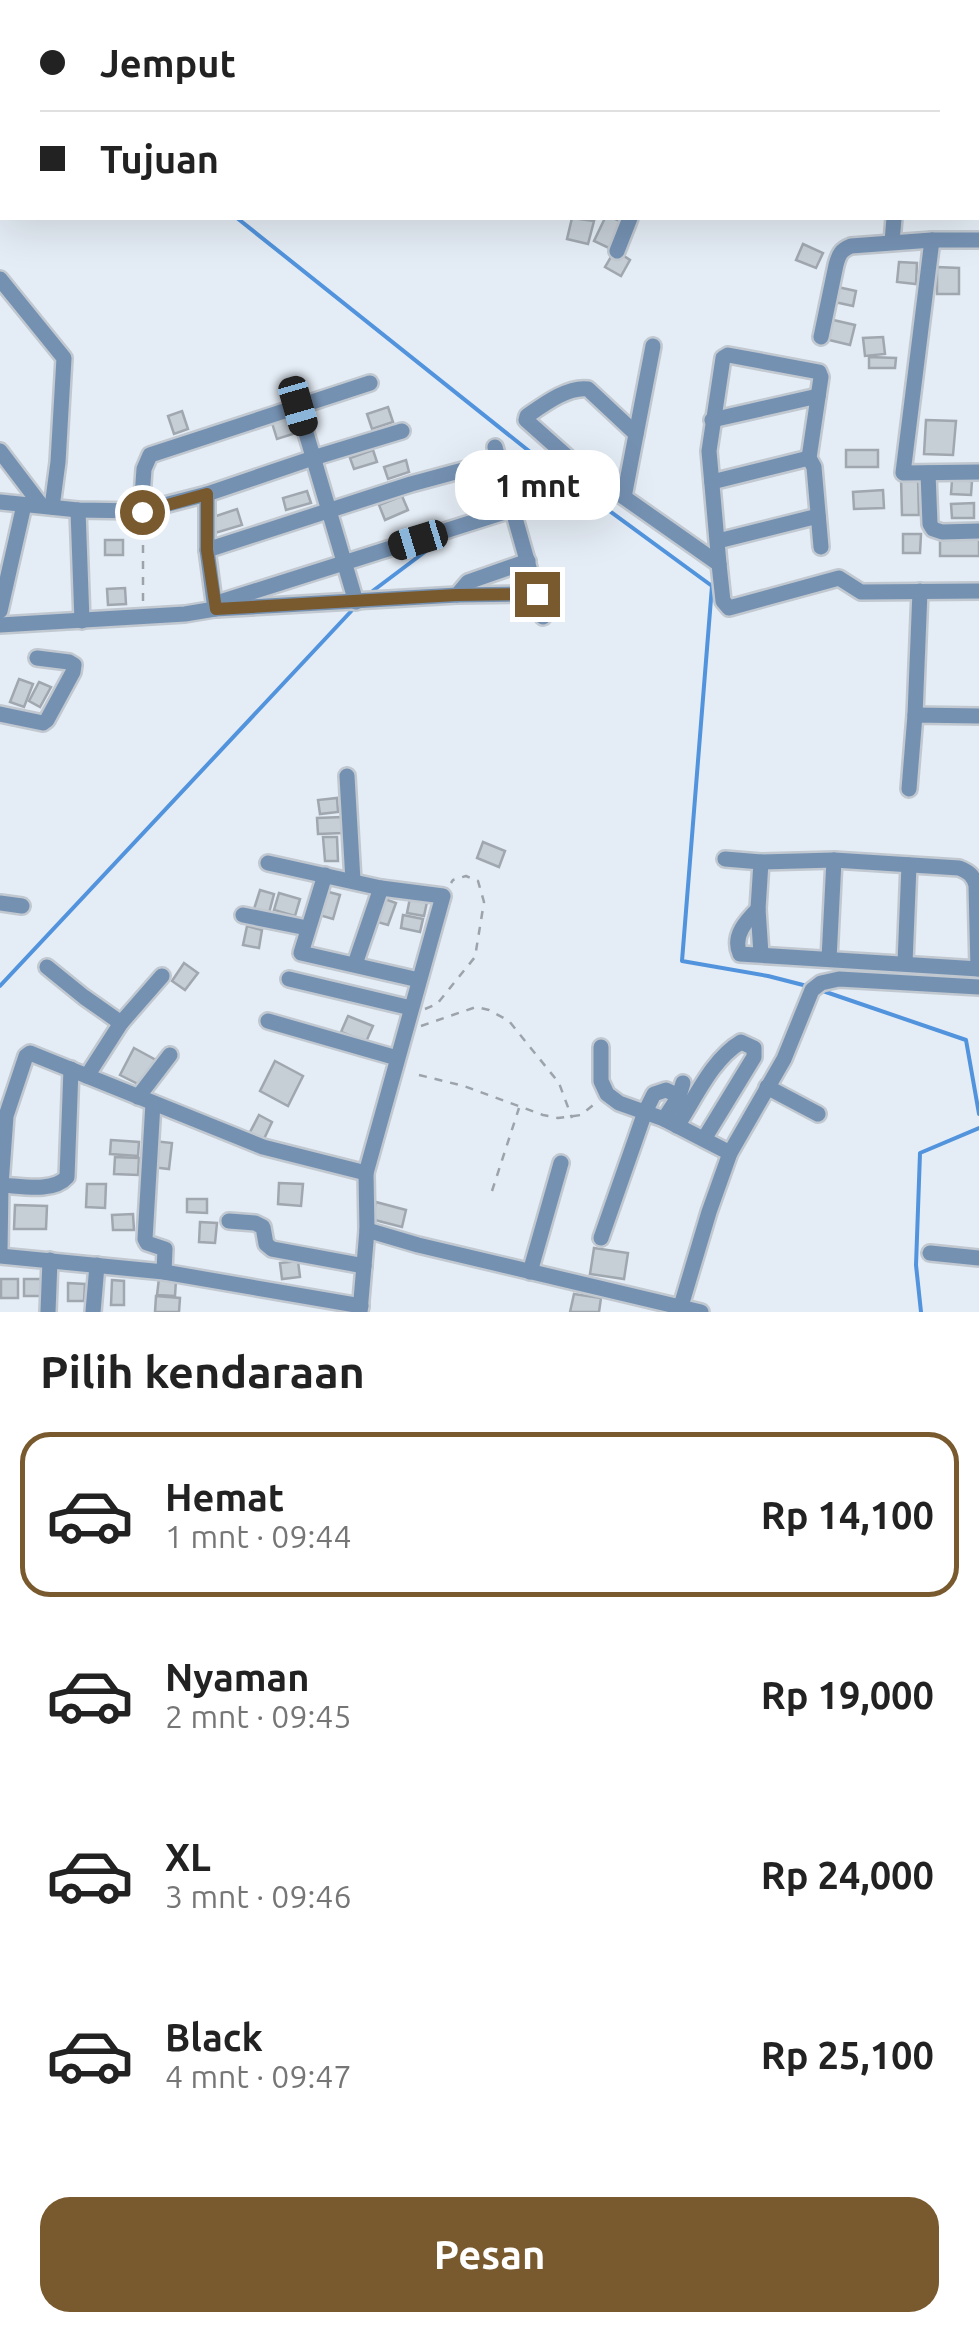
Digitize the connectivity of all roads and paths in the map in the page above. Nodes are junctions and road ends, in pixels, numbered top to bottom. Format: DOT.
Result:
graph roads {
  1 [pos="629,220"];
  2 [pos="894,220"];
  3 [pos="932,240"];
  4 [pos="979,240"];
  5 [pos="892,242"];
  6 [pos="617,251"];
  7 [pos="0,280"];
  8 [pos="822,337"];
  9 [pos="653,346"];
  10 [pos="370,384"];
  11 [pos="818,396"];
  12 [pos="298,406"];
  13 [pos="712,420"];
  14 [pos="402,431"];
  15 [pos="636,434"];
  16 [pos="0,451"];
  17 [pos="313,458"];
  18 [pos="809,458"];
  19 [pos="979,472"];
  20 [pos="928,473"];
  21 [pos="712,482"];
  22 [pos="207,494"];
  23 [pos="624,497"];
  24 [pos="0,502"];
  25 [pos="39,506"];
  26 [pos="78,510"];
  27 [pos="514,510"];
  28 [pos="142,512"];
  29 [pos="329,512"];
  30 [pos="818,516"];
  31 [pos="979,531"];
  32 [pos="718,541"];
  33 [pos="821,547"];
  34 [pos="207,550"];
  35 [pos="528,560"];
  36 [pos="344,564"];
  37 [pos="719,564"];
  38 [pos="979,591"];
  39 [pos="920,592"];
  40 [pos="537,594"];
  41 [pos="456,595"];
  42 [pos="359,601"];
  43 [pos="215,606"];
  44 [pos="0,612"];
  45 [pos="149,616"];
  46 [pos="544,617"];
  47 [pos="82,620"];
  48 [pos="0,625"];
  49 [pos="36,658"];
  50 [pos="0,714"];
  51 [pos="915,715"];
  52 [pos="979,716"];
  53 [pos="347,776"];
  54 [pos="908,789"];
  55 [pos="725,859"];
  56 [pos="834,860"];
  57 [pos="760,862"];
  58 [pos="268,864"];
  59 [pos="909,865"];
  60 [pos="326,875"];
  61 [pos="352,881"];
  62 [pos="381,888"];
  63 [pos="443,896"];
  64 [pos="0,903"];
  65 [pos="22,906"];
  66 [pos="758,909"];
  67 [pos="242,914"];
  68 [pos="307,928"];
  69 [pos="760,954"];
  70 [pos="829,959"];
  71 [pos="905,963"];
  72 [pos="356,964"];
  73 [pos="47,967"];
  74 [pos="978,969"];
  75 [pos="162,976"];
  76 [pos="289,978"];
  77 [pos="419,980"];
  78 [pos="979,987"];
  79 [pos="409,1017"];
  80 [pos="268,1021"];
  81 [pos="121,1024"];
  82 [pos="601,1047"];
  83 [pos="170,1055"];
  84 [pos="397,1058"];
  85 [pos="71,1069"];
  86 [pos="711,1072"];
  87 [pos="418,1075"];
  88 [pos="87,1076"];
  89 [pos="767,1087"];
  90 [pos="734,1091"];
  91 [pos="606,1094"];
  92 [pos="146,1100"];
  93 [pos="520,1106"];
  94 [pos="645,1112"];
  95 [pos="818,1114"];
  96 [pos="572,1118"];
  97 [pos="670,1123"];
  98 [pos="704,1139"];
  99 [pos="730,1153"];
  100 [pos="562,1163"];
  101 [pos="366,1173"];
  102 [pos="1,1185"];
  103 [pos="492,1191"];
  104 [pos="0,1201"];
  105 [pos="230,1221"];
  106 [pos="366,1230"];
  107 [pos="601,1238"];
  108 [pos="930,1253"];
  109 [pos="0,1254"];
  110 [pos="979,1258"];
  111 [pos="50,1260"];
  112 [pos="97,1264"];
  113 [pos="364,1266"];
  114 [pos="164,1272"];
  115 [pos="530,1272"];
  116 [pos="617,1292"];
  117 [pos="682,1306"];
  118 [pos="360,1309"];
  119 [pos="48,1312"];
  120 [pos="93,1312"];
  121 [pos="612,1312"];
  122 [pos="701,1312"];
  1 -- 6 [label="street"];
  2 -- 5 [label="street"];
  3 -- 4 [label="street"];
  3 -- 5 [label="street"];
  3 -- 20 [label="street"];
  5 -- 8 [label="street"];
  7 -- 25 [label="street"];
  9 -- 15 [label="street"];
  10 -- 12 [label="street"];
  11 -- 13 [label="street"];
  11 -- 13 [label="street"];
  11 -- 18 [label="street"];
  12 -- 17 [label="street"];
  12 -- 28 [label="street"];
  13 -- 21 [label="street"];
  14 -- 17 [label="street"];
  15 -- 23 [label="street"];
  15 -- 23 [label="street"];
  16 -- 25 [label="street"];
  17 -- 22 [label="street"];
  17 -- 29 [label="street"];
  18 -- 21 [label="street"];
  18 -- 30 [label="street"];
  19 -- 20 [label="street"];
  20 -- 31 [label="street"];
  21 -- 32 [label="street"];
  22 -- 28 [label="street"];
  22 -- 34 [label="street"];
  23 -- 37 [label="street"];
  24 -- 25 [label="street"];
  25 -- 26 [label="street"];
  25 -- 44 [label="street"];
  26 -- 28 [label="street"];
  26 -- 47 [label="street"];
  27 -- 29 [label="street"];
  27 -- 35 [label="street"];
  27 -- 36 [label="street"];
  28 -- 45 [label="path"];
  29 -- 34 [label="street"];
  29 -- 36 [label="street"];
  30 -- 32 [label="street"];
  30 -- 33 [label="street"];
  32 -- 37 [label="street"];
  34 -- 43 [label="street"];
  35 -- 40 [label="street"];
  35 -- 41 [label="street"];
  36 -- 42 [label="street"];
  36 -- 43 [label="street"];
  37 -- 39 [label="street"];
  38 -- 39 [label="street"];
  39 -- 51 [label="street"];
  40 -- 41 [label="street"];
  40 -- 46 [label="street"];
  41 -- 42 [label="street"];
  42 -- 43 [label="street"];
  43 -- 45 [label="street"];
  45 -- 47 [label="street"];
  47 -- 48 [label="street"];
  49 -- 50 [label="street"];
  51 -- 52 [label="street"];
  51 -- 54 [label="street"];
  53 -- 61 [label="street"];
  55 -- 57 [label="street"];
  56 -- 57 [label="street"];
  56 -- 59 [label="street"];
  56 -- 70 [label="street"];
  57 -- 66 [label="street"];
  58 -- 60 [label="street"];
  59 -- 71 [label="street"];
  59 -- 74 [label="street"];
  60 -- 61 [label="street"];
  60 -- 68 [label="street"];
  61 -- 62 [label="street"];
  62 -- 63 [label="street"];
  62 -- 72 [label="street"];
  63 -- 77 [label="street"];
  63 -- 79 [label="path"];
  64 -- 65 [label="street"];
  66 -- 69 [label="street"];
  66 -- 69 [label="street"];
  67 -- 68 [label="street"];
  68 -- 72 [label="street"];
  69 -- 70 [label="street"];
  70 -- 71 [label="street"];
  71 -- 74 [label="street"];
  72 -- 77 [label="street"];
  73 -- 81 [label="street"];
  75 -- 81 [label="street"];
  76 -- 79 [label="street"];
  77 -- 79 [label="street"];
  78 -- 89 [label="street"];
  79 -- 84 [label="street"];
  79 -- 96 [label="path"];
  80 -- 84 [label="street"];
  81 -- 88 [label="street"];
  82 -- 91 [label="street"];
  83 -- 92 [label="street"];
  84 -- 101 [label="street"];
  85 -- 88 [label="street"];
  85 -- 102 [label="street"];
  85 -- 102 [label="street"];
  86 -- 90 [label="street"];
  86 -- 90 [label="street"];
  86 -- 97 [label="street"];
  87 -- 93 [label="path"];
  88 -- 92 [label="street"];
  89 -- 95 [label="street"];
  89 -- 99 [label="street"];
  90 -- 98 [label="street"];
  91 -- 94 [label="street"];
  91 -- 96 [label="path"];
  92 -- 101 [label="street"];
  92 -- 114 [label="street"];
  93 -- 96 [label="path"];
  93 -- 103 [label="path"];
  94 -- 97 [label="street"];
  94 -- 97 [label="street"];
  94 -- 107 [label="street"];
  97 -- 98 [label="street"];
  98 -- 99 [label="street"];
  99 -- 117 [label="street"];
  100 -- 115 [label="street"];
  101 -- 106 [label="street"];
  102 -- 104 [label="street"];
  104 -- 109 [label="street"];
  105 -- 113 [label="street"];
  106 -- 113 [label="street"];
  106 -- 115 [label="street"];
  108 -- 110 [label="street"];
  109 -- 111 [label="street"];
  111 -- 112 [label="street"];
  111 -- 119 [label="street"];
  112 -- 114 [label="street"];
  112 -- 120 [label="street"];
  113 -- 118 [label="street"];
  114 -- 118 [label="street"];
  115 -- 116 [label="street"];
  116 -- 117 [label="street"];
  116 -- 121 [label="street"];
  117 -- 122 [label="street"];
}
